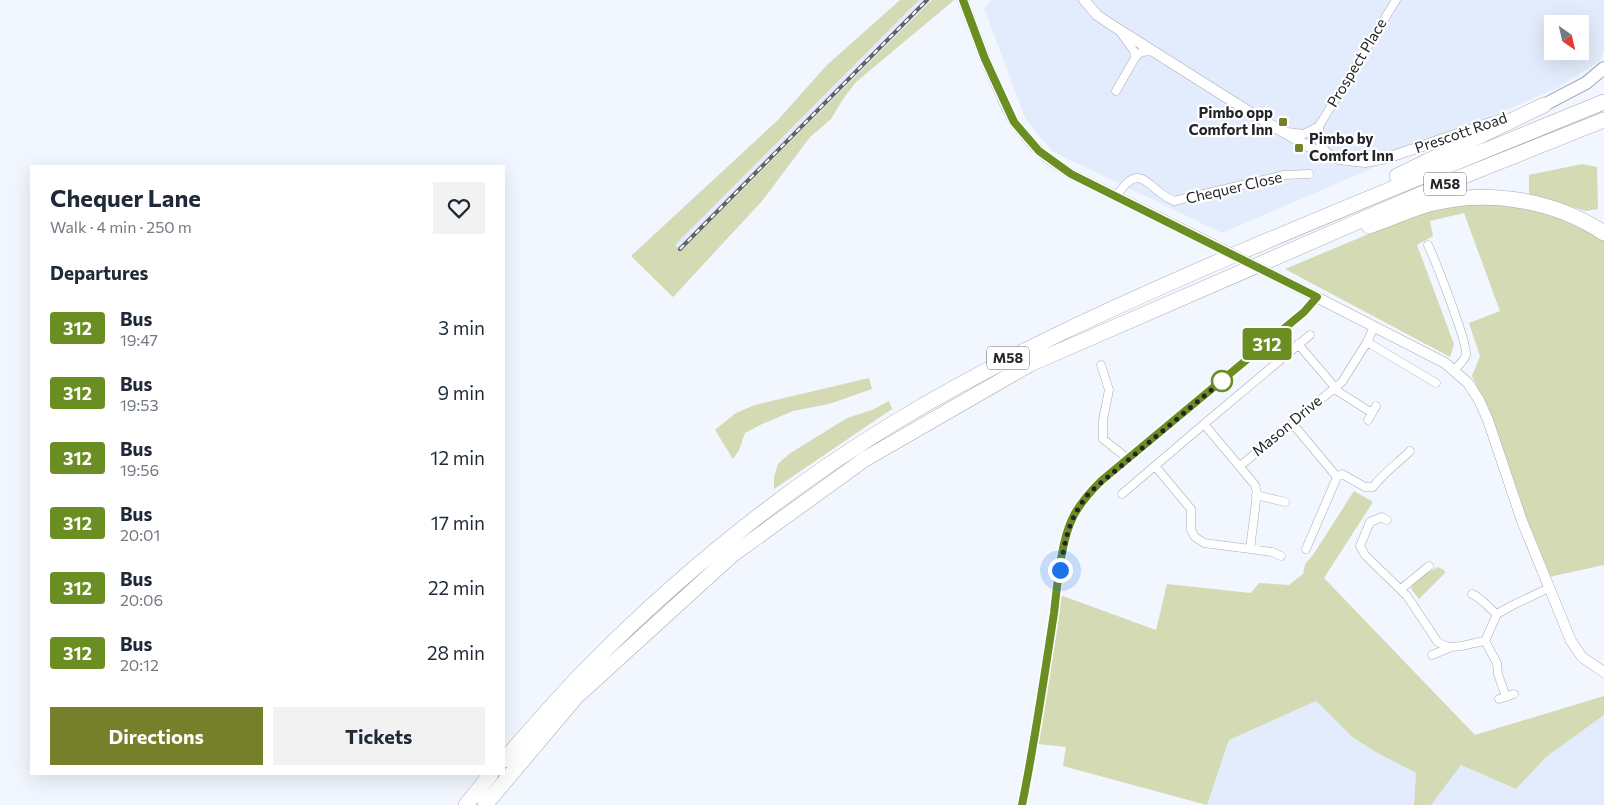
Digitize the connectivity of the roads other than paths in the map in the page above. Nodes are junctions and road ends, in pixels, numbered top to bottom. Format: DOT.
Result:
graph roads {
  1 [pos="963,0"];
  2 [pos="1084,0"];
  3 [pos="1396,0"];
  4 [pos="1119,29"];
  5 [pos="1154,51"];
  6 [pos="1135,58"];
  7 [pos="1604,68"];
  8 [pos="1116,91"];
  9 [pos="1604,102"];
  10 [pos="1544,105"];
  11 [pos="1604,120"];
  12 [pos="1319,126"];
  13 [pos="1604,128"];
  14 [pos="1286,132"];
  15 [pos="1330,157"];
  16 [pos="1508,158"];
  17 [pos="1309,174"];
  18 [pos="1116,197"];
  19 [pos="1328,215"];
  20 [pos="1604,233"];
  21 [pos="1428,245"];
  22 [pos="1288,252"];
  23 [pos="1317,297"];
  24 [pos="1374,327"];
  25 [pos="1310,335"];
  26 [pos="1367,342"];
  27 [pos="1298,344"];
  28 [pos="1101,365"];
  29 [pos="1454,370"];
  30 [pos="1436,383"];
  31 [pos="1335,387"];
  32 [pos="1372,413"];
  33 [pos="1292,423"];
  34 [pos="1204,424"];
  35 [pos="1410,451"];
  36 [pos="1128,460"];
  37 [pos="1154,466"];
  38 [pos="1240,466"];
  39 [pos="1337,477"];
  40 [pos="1122,494"];
  41 [pos="1256,495"];
  42 [pos="1284,502"];
  43 [pos="1387,520"];
  44 [pos="1352,541"];
  45 [pos="1360,546"];
  46 [pos="1250,549"];
  47 [pos="1306,549"];
  48 [pos="1281,556"];
  49 [pos="1429,566"];
  50 [pos="1549,588"];
  51 [pos="1401,589"];
  52 [pos="1472,594"];
  53 [pos="1497,614"];
  54 [pos="1485,641"];
  55 [pos="1450,648"];
  56 [pos="1432,655"];
  57 [pos="1604,672"];
  58 [pos="1507,697"];
  59 [pos="505,759"];
  60 [pos="491,775"];
  61 [pos="466,805"];
  62 [pos="484,805"];
  63 [pos="1022,805"];
  1 -- 18 [label="street"];
  2 -- 4 [label="street, Prescott Road"];
  3 -- 12 [label="street, Prospect Place"];
  4 -- 5 [label="street, Prescott Road"];
  4 -- 6 [label="street"];
  5 -- 6 [label="street"];
  5 -- 14 [label="street, Prescott Road"];
  6 -- 8 [label="street"];
  7 -- 10 [label="main road, Prescott Road"];
  9 -- 19 [label="highway, M58"];
  10 -- 15 [label="street, Prescott Road"];
  10 -- 19 [label="highway"];
  11 -- 16 [label="highway, M58"];
  12 -- 14 [label="street"];
  12 -- 15 [label="street"];
  13 -- 16 [label="highway, M58"];
  14 -- 15 [label="street, Prescott Road"];
  16 -- 22 [label="highway, M58"];
  17 -- 18 [label="street, Chequer Close"];
  18 -- 23 [label="street, bridge"];
  19 -- 59 [label="highway, M58"];
  20 -- 22 [label="highway, M58"];
  21 -- 29 [label="street"];
  22 -- 62 [label="highway, M58"];
  23 -- 24 [label="street"];
  23 -- 36 [label="street"];
  24 -- 26 [label="street, Mason Drive"];
  24 -- 29 [label="street"];
  25 -- 27 [label="street"];
  26 -- 30 [label="street"];
  26 -- 31 [label="street, Mason Drive"];
  27 -- 31 [label="street"];
  27 -- 34 [label="street"];
  28 -- 36 [label="street"];
  29 -- 50 [label="street"];
  31 -- 32 [label="street"];
  31 -- 33 [label="street, Mason Drive"];
  33 -- 38 [label="street, Mason Drive"];
  33 -- 39 [label="street"];
  34 -- 37 [label="street"];
  34 -- 38 [label="street, Mason Drive"];
  35 -- 39 [label="street"];
  36 -- 63 [label="street"];
  37 -- 40 [label="street"];
  37 -- 46 [label="street"];
  38 -- 41 [label="street"];
  39 -- 47 [label="street"];
  41 -- 42 [label="street"];
  41 -- 46 [label="street"];
  43 -- 45 [label="street"];
  44 -- 45 [label="street"];
  45 -- 51 [label="street"];
  46 -- 48 [label="street"];
  49 -- 51 [label="street"];
  50 -- 53 [label="street"];
  50 -- 57 [label="street"];
  51 -- 55 [label="street"];
  52 -- 53 [label="street"];
  53 -- 54 [label="street"];
  54 -- 55 [label="street"];
  54 -- 58 [label="street"];
  55 -- 56 [label="street"];
  60 -- 61 [label="highway"];
}
